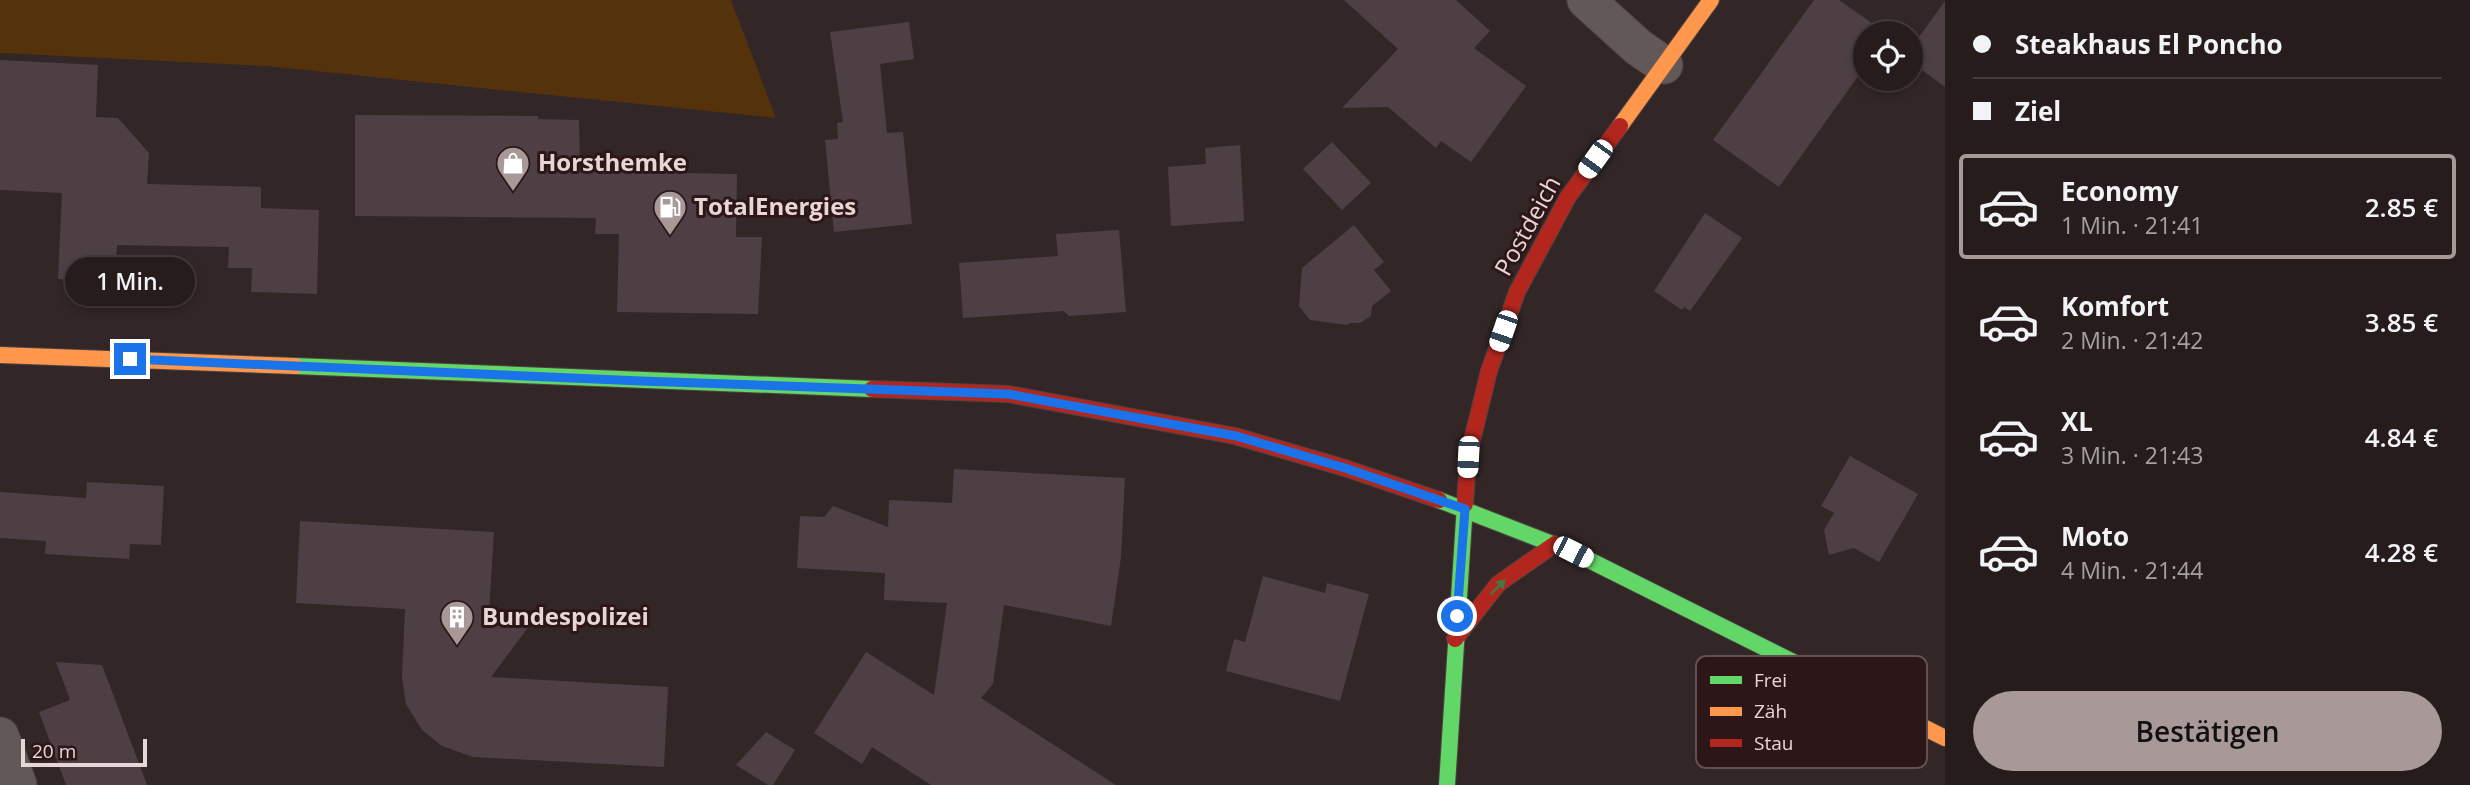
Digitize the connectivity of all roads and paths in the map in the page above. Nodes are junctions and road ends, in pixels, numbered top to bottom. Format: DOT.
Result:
graph roads {
  1 [pos="1586,0"];
  2 [pos="1711,0"];
  3 [pos="1664,65"];
  4 [pos="0,355"];
  5 [pos="1465,509"];
  6 [pos="1555,544"];
  7 [pos="1455,639"];
  8 [pos="1780,656"];
  9 [pos="1927,729"];
  10 [pos="0,736"];
  11 [pos="1945,738"];
  12 [pos="18,785"];
  13 [pos="1447,785"];
  1 -- 3 [label="street"];
  2 -- 3 [label="main road, Postdeich"];
  3 -- 5 [label="main road, Postdeich"];
  4 -- 5 [label="main road"];
  5 -- 6 [label="main road"];
  5 -- 7 [label="main road, Postdeich"];
  7 -- 6 [label="main road, one-way"];
  6 -- 8 [label="main road"];
  7 -- 13 [label="main road, Postdeich"];
  9 -- 11 [label="main road"];
  10 -- 12 [label="street"];
}
